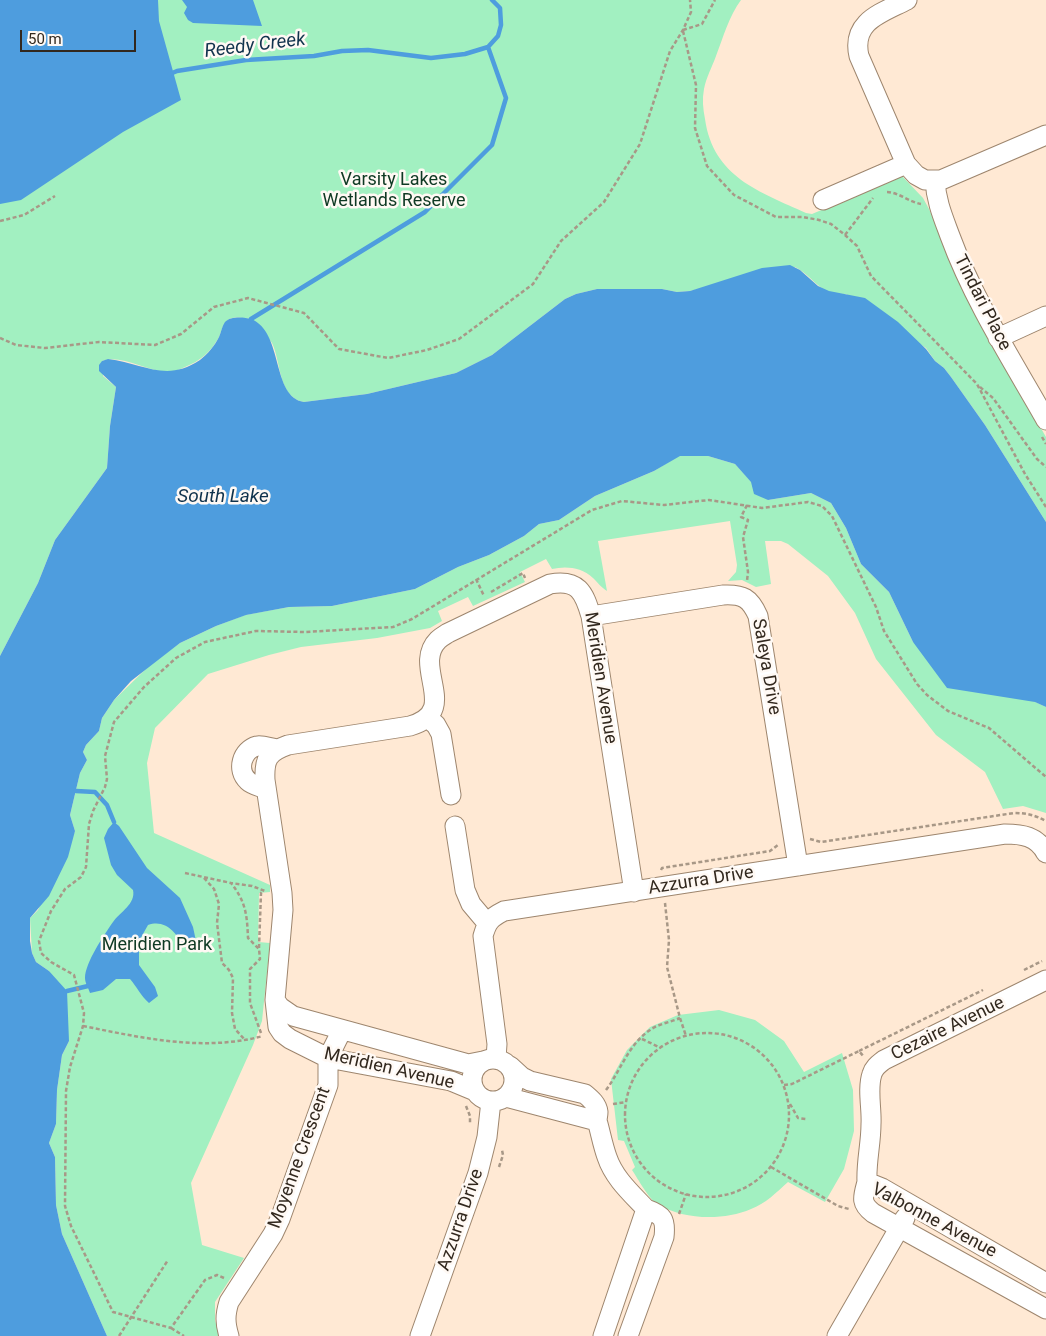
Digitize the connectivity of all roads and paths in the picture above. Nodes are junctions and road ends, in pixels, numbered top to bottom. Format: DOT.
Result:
graph roads {
  1 [pos="690,0"];
  2 [pos="716,0"];
  3 [pos="907,0"];
  4 [pos="683,30"];
  5 [pos="1046,135"];
  6 [pos="906,164"];
  7 [pos="936,190"];
  8 [pos="883,192"];
  9 [pos="879,193"];
  10 [pos="55,196"];
  11 [pos="823,200"];
  12 [pos="0,221"];
  13 [pos="845,234"];
  14 [pos="1046,316"];
  15 [pos="0,338"];
  16 [pos="998,338"];
  17 [pos="977,384"];
  18 [pos="1046,420"];
  19 [pos="1046,467"];
  20 [pos="747,505"];
  21 [pos="1046,507"];
  22 [pos="476,579"];
  23 [pos="532,592"];
  24 [pos="484,596"];
  25 [pos="745,597"];
  26 [pos="480,598"];
  27 [pos="591,616"];
  28 [pos="428,718"];
  29 [pos="105,787"];
  30 [pos="451,795"];
  31 [pos="1046,821"];
  32 [pos="455,826"];
  33 [pos="804,839"];
  34 [pos="782,842"];
  35 [pos="1046,853"];
  36 [pos="798,866"];
  37 [pos="660,872"];
  38 [pos="185,873"];
  39 [pos="204,878"];
  40 [pos="231,883"];
  41 [pos="634,892"];
  42 [pos="664,899"];
  43 [pos="487,923"];
  44 [pos="259,949"];
  45 [pos="1042,961"];
  46 [pos="1020,972"];
  47 [pos="1046,980"];
  48 [pos="985,989"];
  49 [pos="275,1000"];
  50 [pos="680,1018"];
  51 [pos="83,1026"];
  52 [pos="342,1030"];
  53 [pos="263,1036"];
  54 [pos="686,1036"];
  55 [pos="641,1039"];
  56 [pos="245,1040"];
  57 [pos="269,1042"];
  58 [pos="661,1048"];
  59 [pos="858,1051"];
  60 [pos="328,1058"];
  61 [pos="496,1062"];
  62 [pos="603,1086"];
  63 [pos="491,1096"];
  64 [pos="610,1098"];
  65 [pos="626,1102"];
  66 [pos="789,1103"];
  67 [pos="806,1119"];
  68 [pos="597,1121"];
  69 [pos="502,1143"];
  70 [pos="771,1167"];
  71 [pos="497,1172"];
  72 [pos="868,1182"];
  73 [pos="686,1194"];
  74 [pos="912,1206"];
  75 [pos="866,1208"];
  76 [pos="646,1209"];
  77 [pos="677,1220"];
  78 [pos="898,1227"];
  79 [pos="168,1260"];
  80 [pos="1046,1283"];
  81 [pos="222,1286"];
  82 [pos="1046,1308"];
  83 [pos="132,1317"];
  84 [pos="171,1328"];
  85 [pos="120,1336"];
  86 [pos="184,1336"];
  87 [pos="229,1336"];
  88 [pos="420,1336"];
  89 [pos="602,1336"];
  90 [pos="628,1336"];
  91 [pos="837,1336"];
  1 -- 4 [label="path"];
  2 -- 4 [label="path"];
  3 -- 6 [label="street"];
  4 -- 13 [label="path"];
  4 -- 15 [label="path"];
  5 -- 7 [label="street"];
  6 -- 7 [label="street"];
  6 -- 11 [label="street"];
  7 -- 8 [label="path"];
  7 -- 16 [label="street, Tindari Place"];
  9 -- 13 [label="path"];
  10 -- 12 [label="path"];
  13 -- 17 [label="path"];
  14 -- 16 [label="street"];
  16 -- 18 [label="street, Tindari Place"];
  17 -- 19 [label="path"];
  17 -- 21 [label="path"];
  20 -- 25 [label="path"];
  22 -- 24 [label="path"];
  23 -- 24 [label="path"];
  23 -- 27 [label="street, Meridien Avenue"];
  23 -- 28 [label="street, Meridien Avenue"];
  24 -- 26 [label="path"];
  25 -- 27 [label="street, Saleya Drive"];
  25 -- 36 [label="street, Saleya Drive"];
  27 -- 41 [label="street, Meridien Avenue"];
  28 -- 30 [label="street"];
  28 -- 49 [label="street, Meridien Avenue"];
  29 -- 51 [label="path"];
  31 -- 33 [label="path"];
  32 -- 43 [label="street"];
  34 -- 37 [label="path"];
  35 -- 36 [label="street, Azzurra Drive"];
  36 -- 41 [label="street, Azzurra Drive"];
  38 -- 39 [label="path"];
  39 -- 40 [label="path"];
  39 -- 56 [label="path"];
  40 -- 44 [label="path"];
  40 -- 44 [label="path"];
  41 -- 43 [label="street, Azzurra Drive"];
  42 -- 50 [label="path"];
  43 -- 61 [label="street"];
  44 -- 53 [label="path"];
  45 -- 46 [label="path"];
  47 -- 72 [label="street, Cezaire Avenue"];
  48 -- 59 [label="path"];
  49 -- 52 [label="street, Meridien Avenue"];
  49 -- 60 [label="street, Meridien Avenue"];
  50 -- 54 [label="path"];
  50 -- 55 [label="path"];
  51 -- 56 [label="path"];
  51 -- 83 [label="path"];
  52 -- 60 [label="street, Moyenne Crescent"];
  52 -- 61 [label="street, Meridien Avenue"];
  53 -- 56 [label="path"];
  53 -- 57 [label="path"];
  54 -- 58 [label="path"];
  54 -- 66 [label="path"];
  55 -- 58 [label="path"];
  55 -- 62 [label="path"];
  58 -- 65 [label="path"];
  60 -- 63 [label="street, Meridien Avenue"];
  60 -- 87 [label="street, Moyenne Crescent"];
  61 -- 63 [label="street"];
  61 -- 63 [label="street"];
  61 -- 68 [label="street"];
  63 -- 68 [label="street, Meridien Avenue"];
  63 -- 88 [label="street, Azzurra Drive"];
  64 -- 65 [label="path"];
  65 -- 73 [label="path"];
  66 -- 67 [label="path"];
  66 -- 70 [label="path"];
  68 -- 76 [label="street"];
  69 -- 71 [label="path"];
  70 -- 73 [label="path"];
  70 -- 75 [label="path"];
  72 -- 74 [label="street, Valbonne Avenue"];
  72 -- 75 [label="street, Valbonne Avenue"];
  73 -- 77 [label="path"];
  74 -- 78 [label="street"];
  74 -- 80 [label="street, Valbonne Avenue"];
  75 -- 78 [label="street, Valbonne Avenue"];
  76 -- 89 [label="street"];
  76 -- 90 [label="street"];
  78 -- 82 [label="street, Valbonne Avenue"];
  78 -- 91 [label="street"];
  79 -- 83 [label="path"];
  81 -- 84 [label="path"];
  83 -- 84 [label="path"];
  83 -- 85 [label="path"];
  84 -- 86 [label="path"];
}
